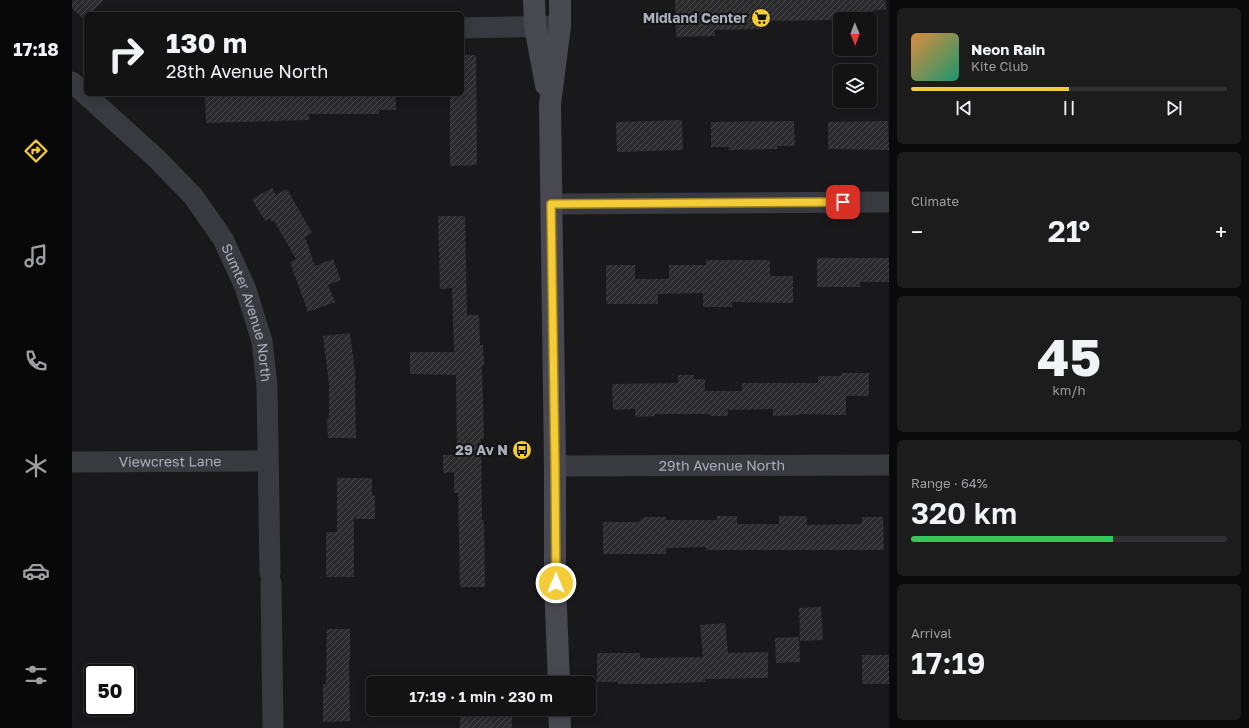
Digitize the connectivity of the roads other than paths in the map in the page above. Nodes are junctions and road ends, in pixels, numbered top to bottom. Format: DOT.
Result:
graph roads {
  1 [pos="534,0"];
  2 [pos="560,0"];
  3 [pos="535,26"];
  4 [pos="560,26"];
  5 [pos="464,28"];
  6 [pos="72,82"];
  7 [pos="84,89"];
  8 [pos="101,99"];
  9 [pos="550,104"];
  10 [pos="889,202"];
  11 [pos="551,204"];
  12 [pos="268,461"];
  13 [pos="72,462"];
  14 [pos="889,464"];
  15 [pos="555,466"];
  16 [pos="559,676"];
  17 [pos="559,716"];
  18 [pos="273,728"];
  19 [pos="560,728"];
  1 -- 3 [label="main road"];
  2 -- 4 [label="main road"];
  3 -- 4 [label="street"];
  3 -- 5 [label="street"];
  3 -- 9 [label="main road"];
  4 -- 9 [label="main road"];
  6 -- 7 [label="street, Sumter Avenue North"];
  8 -- 12 [label="street, Sumter Avenue North"];
  9 -- 11 [label="main road"];
  10 -- 11 [label="street"];
  11 -- 15 [label="main road"];
  12 -- 13 [label="street, Viewcrest Lane"];
  12 -- 18 [label="street, Sumter Avenue North"];
  14 -- 15 [label="street, 29th Avenue North"];
  15 -- 16 [label="main road"];
  17 -- 19 [label="main road"];
}
